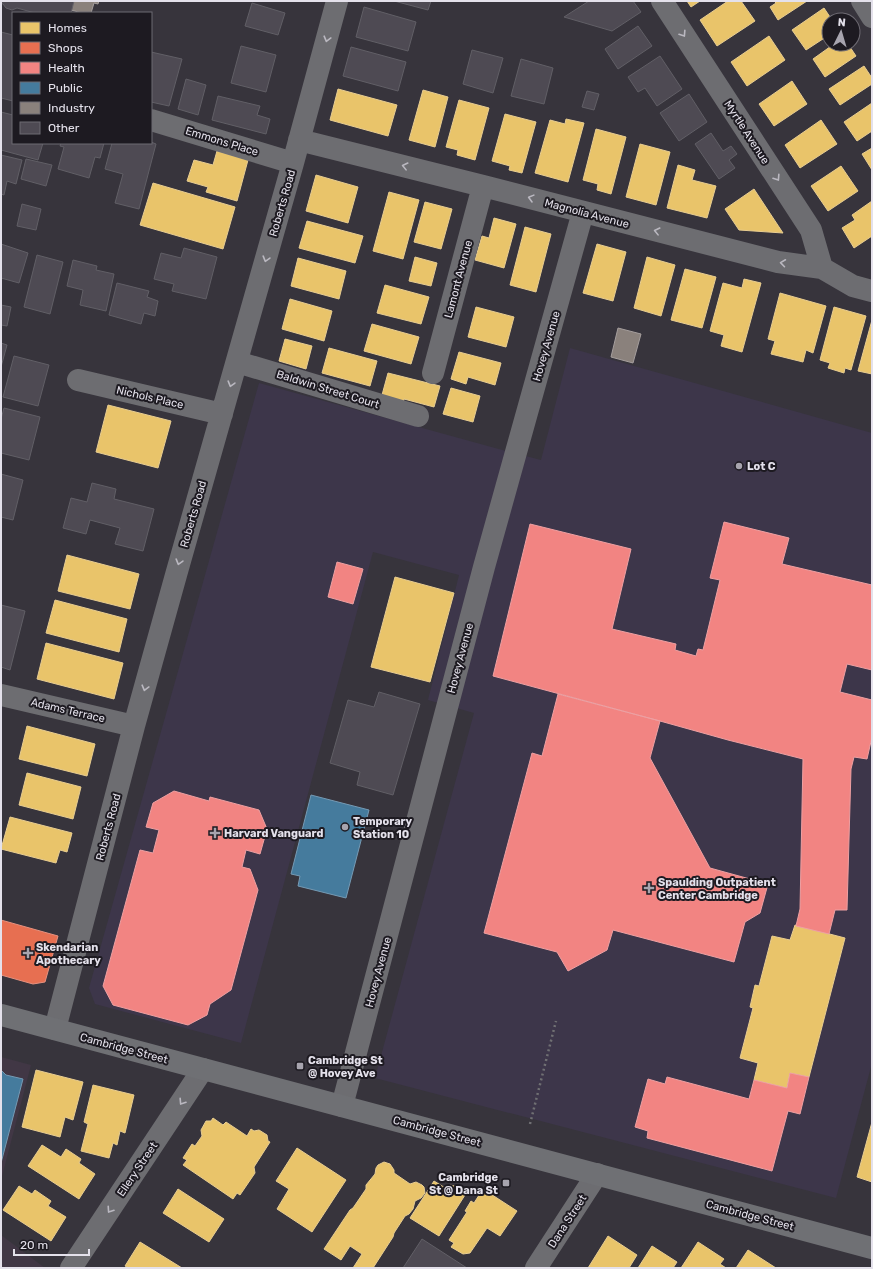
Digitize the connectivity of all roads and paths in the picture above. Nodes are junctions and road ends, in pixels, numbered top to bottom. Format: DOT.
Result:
graph roads {
  1 [pos="337,1"];
  2 [pos="662,1"];
  3 [pos="862,1"];
  4 [pos="872,16"];
  5 [pos="152,120"];
  6 [pos="299,140"];
  7 [pos="293,163"];
  8 [pos="483,186"];
  9 [pos="583,212"];
  10 [pos="822,268"];
  11 [pos="872,291"];
  12 [pos="237,362"];
  13 [pos="433,373"];
  14 [pos="78,380"];
  15 [pos="222,414"];
  16 [pos="418,416"];
  17 [pos="1,695"];
  18 [pos="134,726"];
  19 [pos="1,1015"];
  20 [pos="556,1021"];
  21 [pos="55,1029"];
  22 [pos="203,1069"];
  23 [pos="342,1106"];
  24 [pos="530,1124"];
  25 [pos="597,1174"];
  26 [pos="872,1248"];
  27 [pos="71,1268"];
  28 [pos="536,1268"];
  1 -- 6 [label="street, Roberts Road, one-way"];
  2 -- 10 [label="street, Myrtle Avenue, one-way"];
  3 -- 4 [label="street"];
  5 -- 7 [label="street, Emmons Place"];
  6 -- 7 [label="street, Roberts Road"];
  8 -- 6 [label="street, Magnolia Avenue, one-way"];
  7 -- 12 [label="street, Roberts Road, one-way"];
  9 -- 8 [label="street, Magnolia Avenue, one-way"];
  8 -- 13 [label="street, Lamont Avenue"];
  10 -- 9 [label="street, Magnolia Avenue, one-way"];
  9 -- 23 [label="street, Hovey Avenue"];
  10 -- 11 [label="street, Magnolia Avenue"];
  12 -- 15 [label="street, Roberts Road, one-way"];
  12 -- 16 [label="street, Baldwin Street Court"];
  14 -- 15 [label="street, Nichols Place"];
  15 -- 18 [label="street, Roberts Road, one-way"];
  17 -- 18 [label="street, Adams Terrace"];
  18 -- 21 [label="street, Roberts Road"];
  19 -- 21 [label="main road, Cambridge Street"];
  20 -- 24 [label="path"];
  21 -- 22 [label="main road, Cambridge Street"];
  22 -- 23 [label="main road, Cambridge Street"];
  22 -- 27 [label="street, Ellery Street, one-way"];
  23 -- 25 [label="main road, Cambridge Street"];
  25 -- 26 [label="main road, Cambridge Street"];
  25 -- 28 [label="street, Dana Street"];
}
